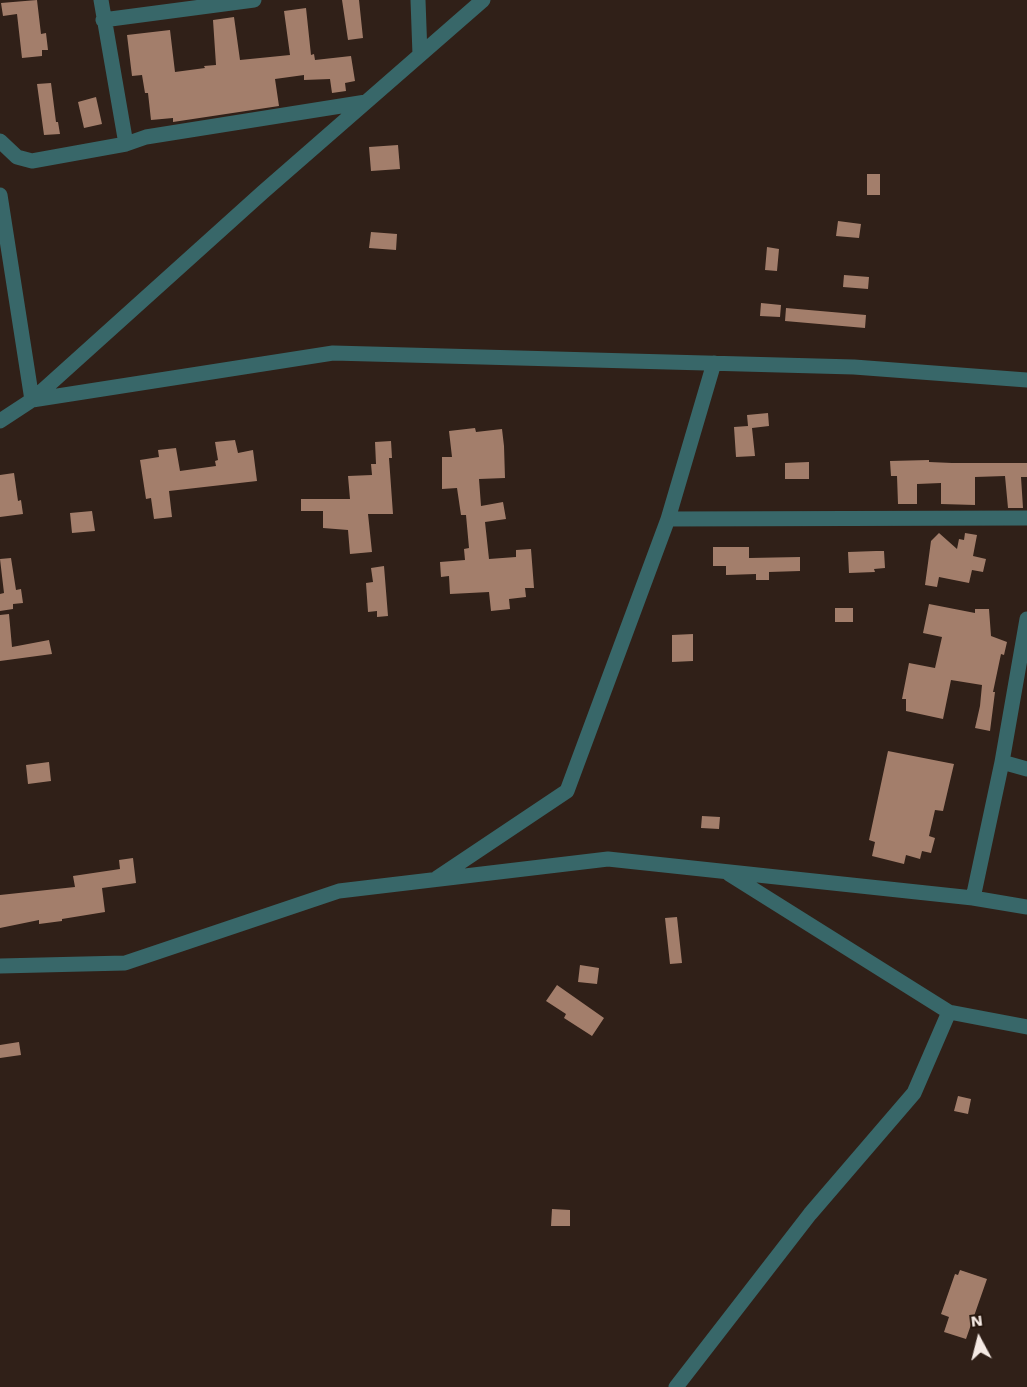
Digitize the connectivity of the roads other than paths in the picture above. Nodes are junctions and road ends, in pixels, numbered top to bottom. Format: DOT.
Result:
graph roads {
  1 [pos="100,0"];
  2 [pos="254,0"];
  3 [pos="418,0"];
  4 [pos="483,0"];
  5 [pos="103,20"];
  6 [pos="420,55"];
  7 [pos="366,102"];
  8 [pos="0,141"];
  9 [pos="126,144"];
  10 [pos="0,195"];
  11 [pos="714,363"];
  12 [pos="1027,380"];
  13 [pos="32,400"];
  14 [pos="0,421"];
  15 [pos="1027,518"];
  16 [pos="668,519"];
  17 [pos="1027,619"];
  18 [pos="1002,762"];
  19 [pos="1027,769"];
  20 [pos="723,870"];
  21 [pos="434,880"];
  22 [pos="973,898"];
  23 [pos="1027,907"];
  24 [pos="0,966"];
  25 [pos="949,1012"];
  26 [pos="1027,1026"];
  27 [pos="676,1387"];
  1 -- 5 [label="street"];
  2 -- 5 [label="street"];
  3 -- 6 [label="street"];
  4 -- 6 [label="street"];
  5 -- 9 [label="street"];
  6 -- 7 [label="street"];
  7 -- 9 [label="street"];
  7 -- 13 [label="street"];
  8 -- 9 [label="street"];
  10 -- 13 [label="street"];
  11 -- 12 [label="street"];
  11 -- 13 [label="street"];
  11 -- 16 [label="street"];
  13 -- 14 [label="street"];
  15 -- 16 [label="street"];
  16 -- 21 [label="street"];
  17 -- 18 [label="street"];
  18 -- 19 [label="street"];
  18 -- 22 [label="street"];
  20 -- 21 [label="street"];
  20 -- 22 [label="street"];
  20 -- 25 [label="street"];
  21 -- 24 [label="street"];
  22 -- 23 [label="street"];
  25 -- 26 [label="street"];
  25 -- 27 [label="street"];
}
